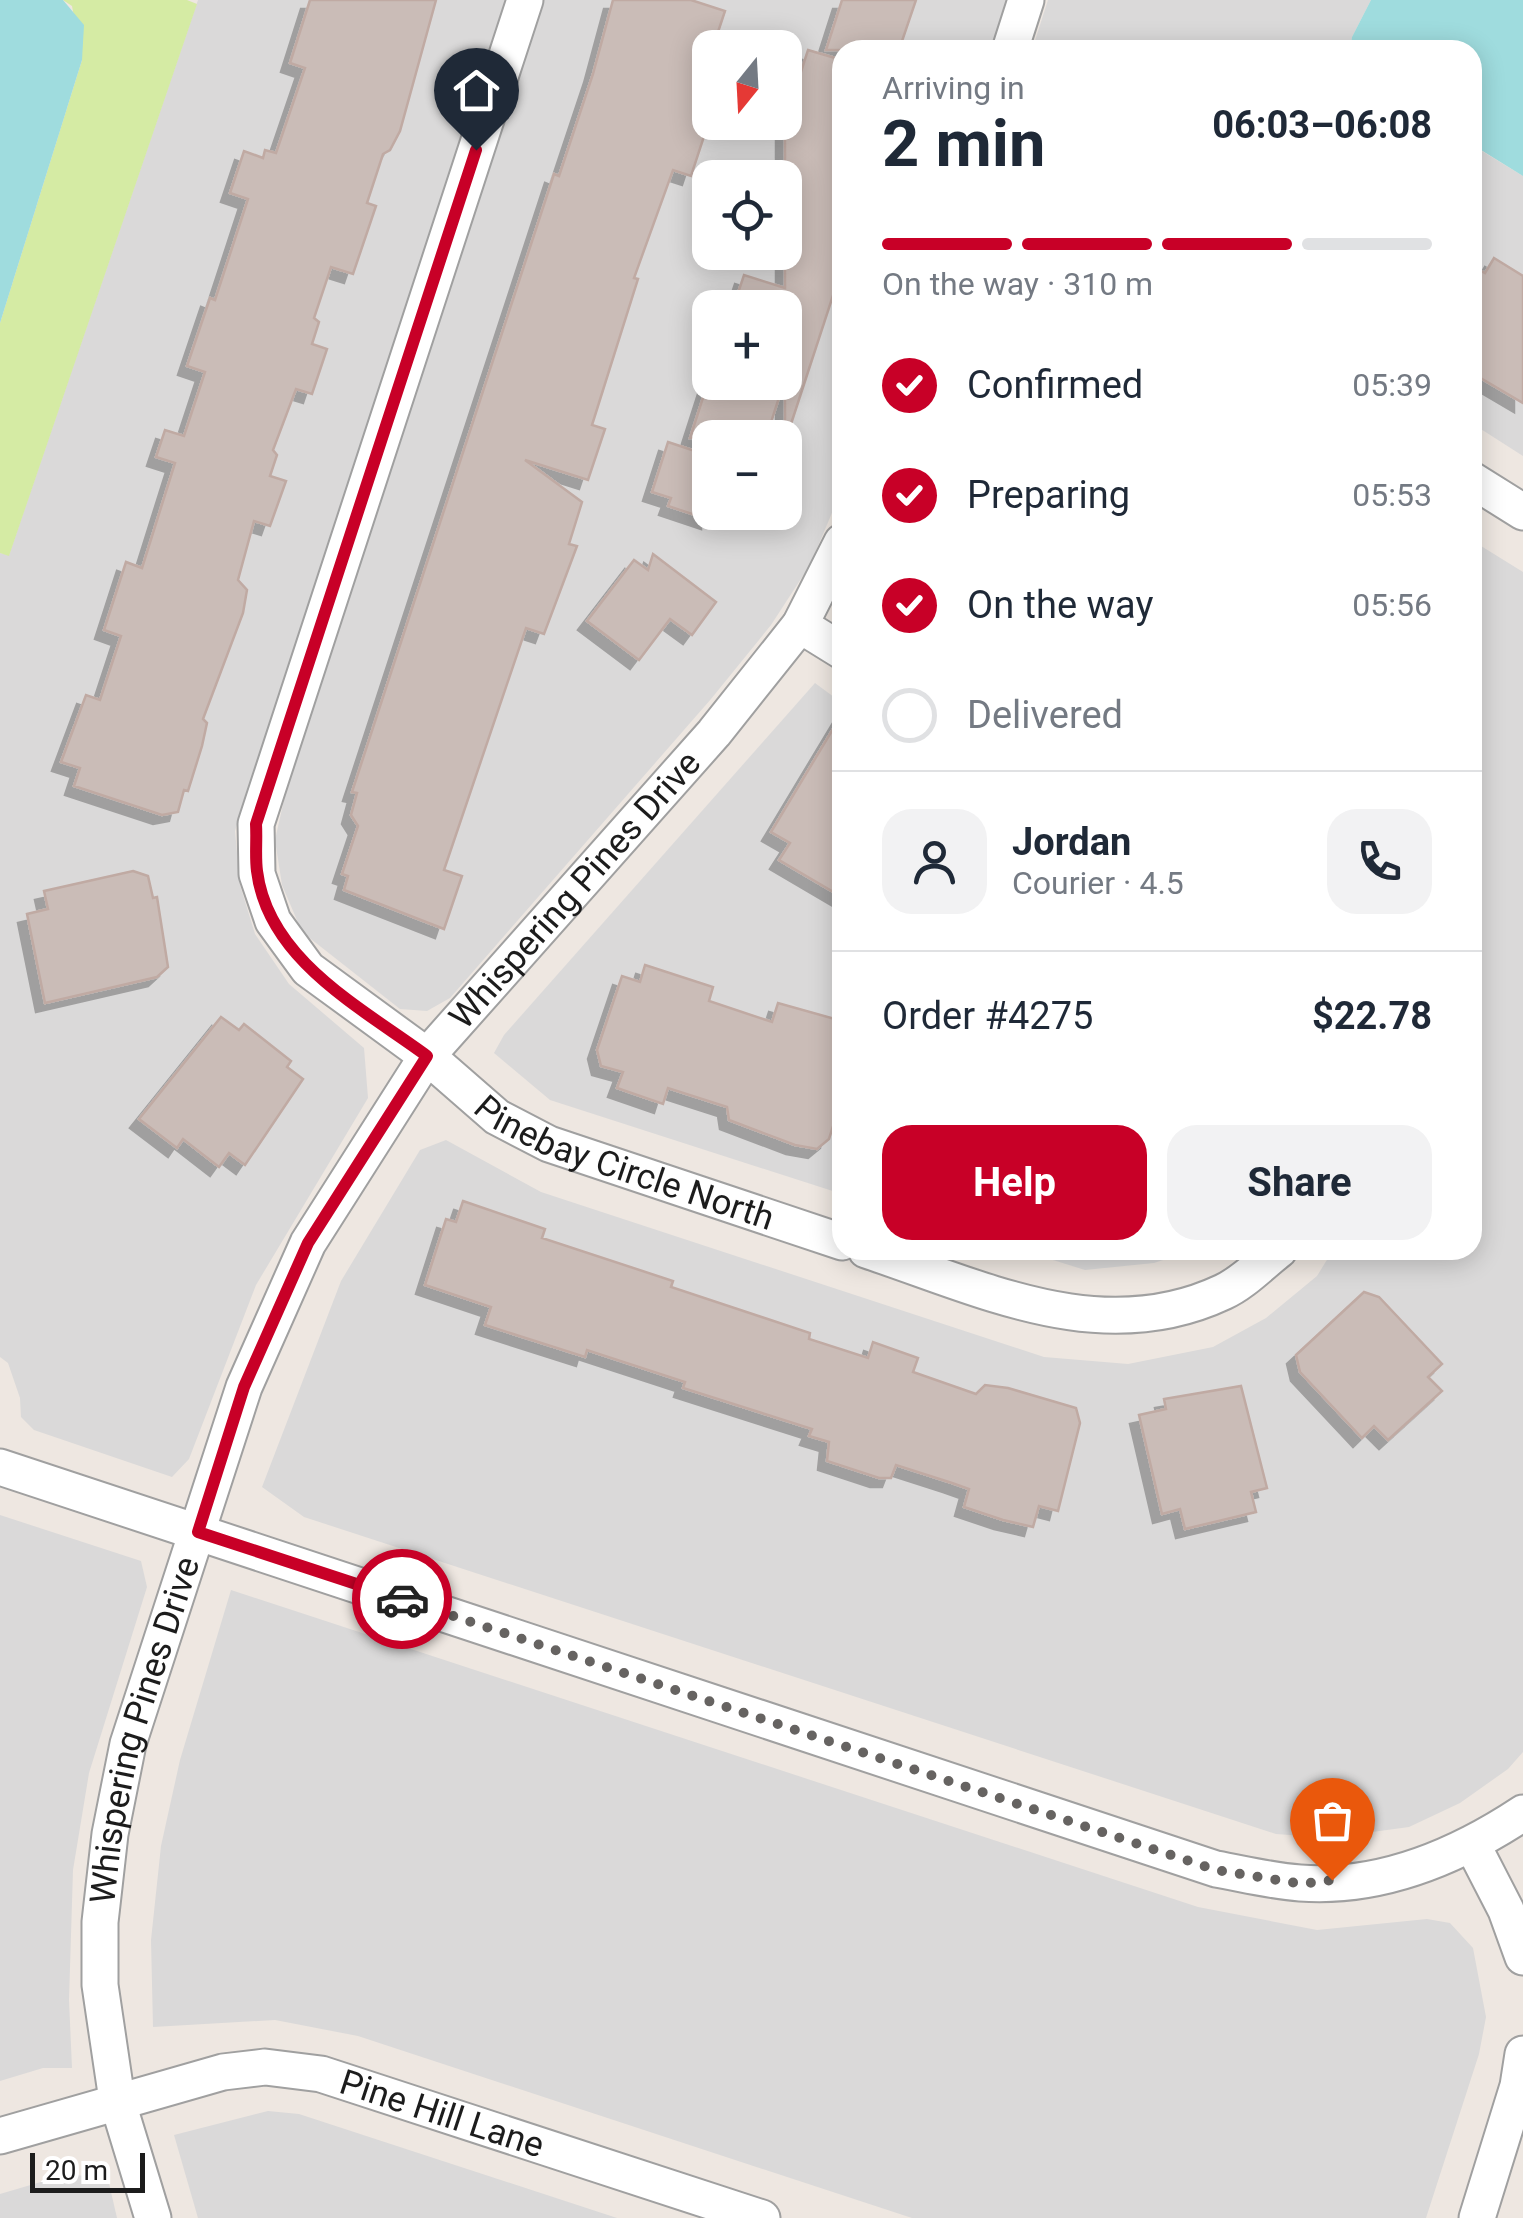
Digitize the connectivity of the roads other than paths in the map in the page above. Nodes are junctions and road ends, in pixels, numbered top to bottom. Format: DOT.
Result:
graph roads {
  1 [pos="525,0"];
  2 [pos="1026,0"];
  3 [pos="1013,40"];
  4 [pos="1482,486"];
  5 [pos="1523,512"];
  6 [pos="832,562"];
  7 [pos="800,625"];
  8 [pos="832,645"];
  9 [pos="427,1056"];
  10 [pos="832,1239"];
  11 [pos="896,1260"];
  12 [pos="1265,1260"];
  13 [pos="0,1467"];
  14 [pos="198,1532"];
  15 [pos="1523,1812"];
  16 [pos="1473,1846"];
  17 [pos="1523,1957"];
  18 [pos="1523,2054"];
  19 [pos="118,2100"];
  20 [pos="0,2136"];
  21 [pos="153,2218"];
  22 [pos="762,2218"];
  23 [pos="1477,2218"];
  1 -- 9 [label="street, Pinebay Circle North"];
  2 -- 3 [label="street"];
  4 -- 5 [label="street"];
  6 -- 7 [label="street, Whispering Pines Drive"];
  7 -- 8 [label="street"];
  7 -- 9 [label="street, Whispering Pines Drive"];
  9 -- 10 [label="street, Pinebay Circle North"];
  9 -- 14 [label="street, Whispering Pines Drive"];
  11 -- 12 [label="street"];
  13 -- 14 [label="street"];
  14 -- 16 [label="street"];
  14 -- 19 [label="street, Whispering Pines Drive"];
  15 -- 16 [label="street"];
  16 -- 17 [label="street"];
  18 -- 23 [label="street"];
  19 -- 20 [label="street, Pine Hill Lane"];
  19 -- 21 [label="street, Whispering Pines Drive"];
  19 -- 22 [label="street, Pine Hill Lane"];
}
